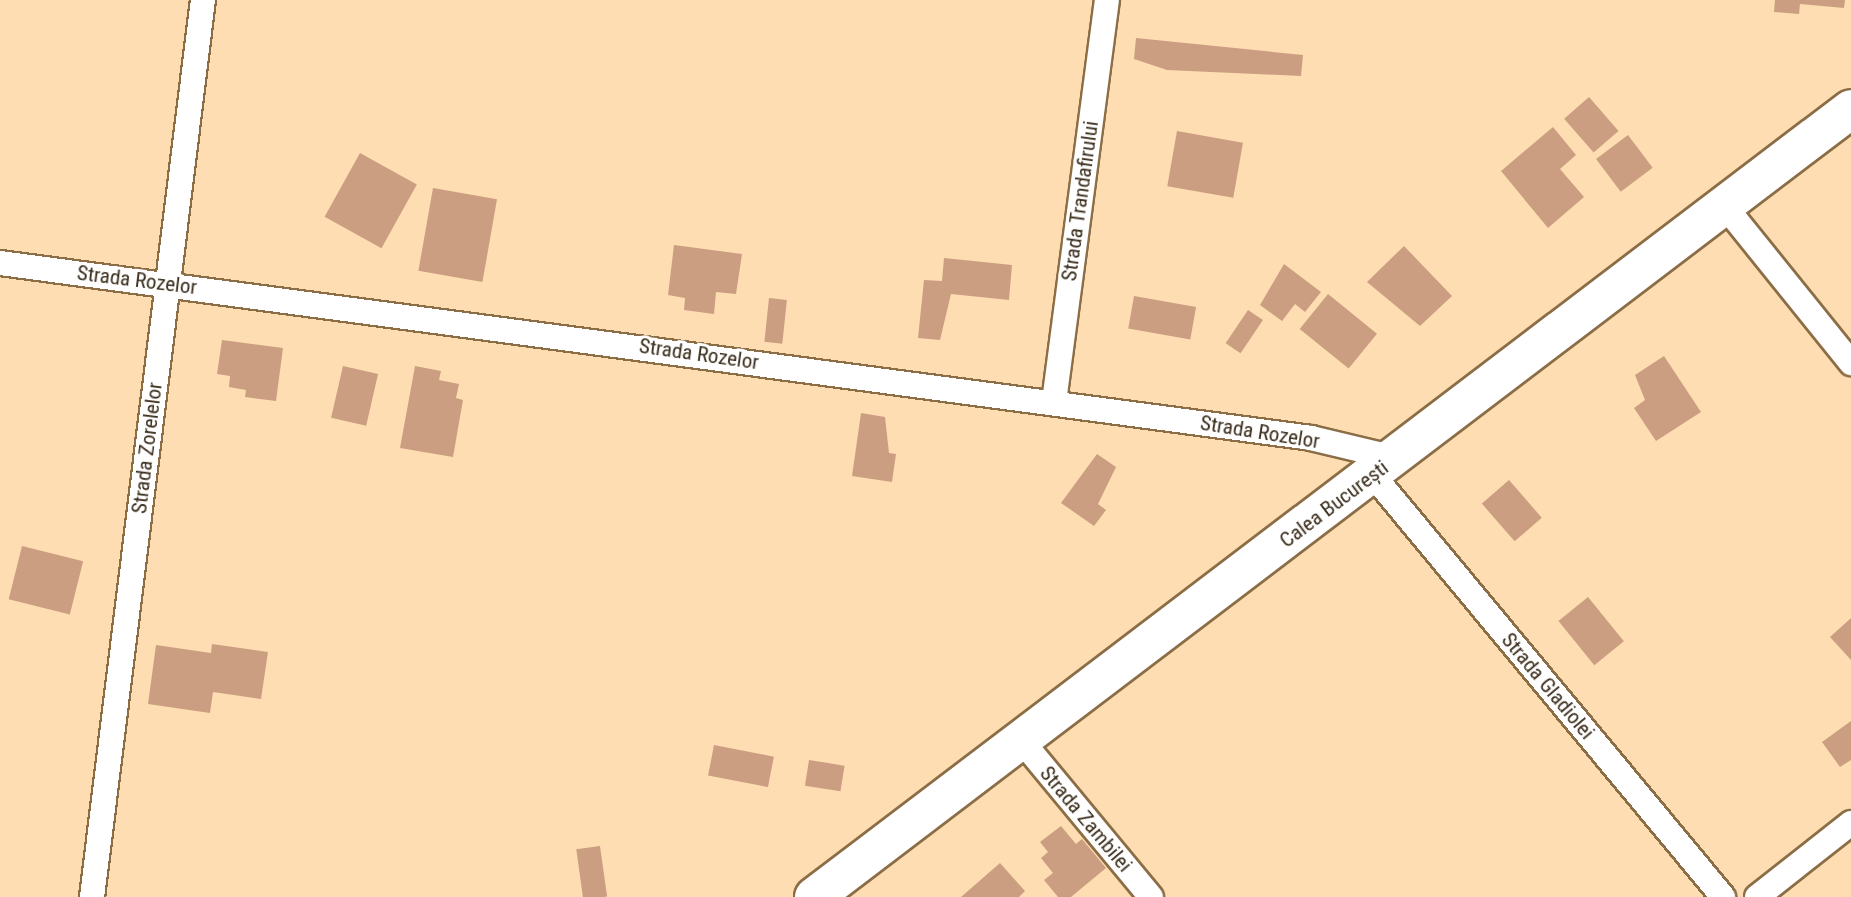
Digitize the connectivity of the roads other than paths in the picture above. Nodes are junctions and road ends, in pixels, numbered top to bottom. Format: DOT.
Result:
graph roads {
  1 [pos="204,0"];
  2 [pos="1107,0"];
  3 [pos="1851,109"];
  4 [pos="1724,205"];
  5 [pos="0,263"];
  6 [pos="167,283"];
  7 [pos="1851,363"];
  8 [pos="1054,402"];
  9 [pos="1384,466"];
  10 [pos="1021,740"];
  11 [pos="1851,823"];
  12 [pos="92,897"];
  13 [pos="814,897"];
  14 [pos="1151,897"];
  15 [pos="1723,897"];
  16 [pos="1757,897"];
  1 -- 6 [label="street, Strada Zorelelor"];
  2 -- 8 [label="street, Strada Trandafirului"];
  3 -- 4 [label="main road, Calea București"];
  4 -- 7 [label="street"];
  4 -- 9 [label="main road, Calea București"];
  5 -- 6 [label="street, Strada Rozelor"];
  6 -- 8 [label="street, Strada Rozelor"];
  6 -- 12 [label="street, Strada Zorelelor"];
  8 -- 9 [label="street, Strada Rozelor"];
  9 -- 10 [label="main road, Calea București"];
  9 -- 15 [label="street, Strada Gladiolei"];
  10 -- 13 [label="main road, Calea București"];
  10 -- 14 [label="street, Strada Zambilei"];
  11 -- 16 [label="street"];
}
